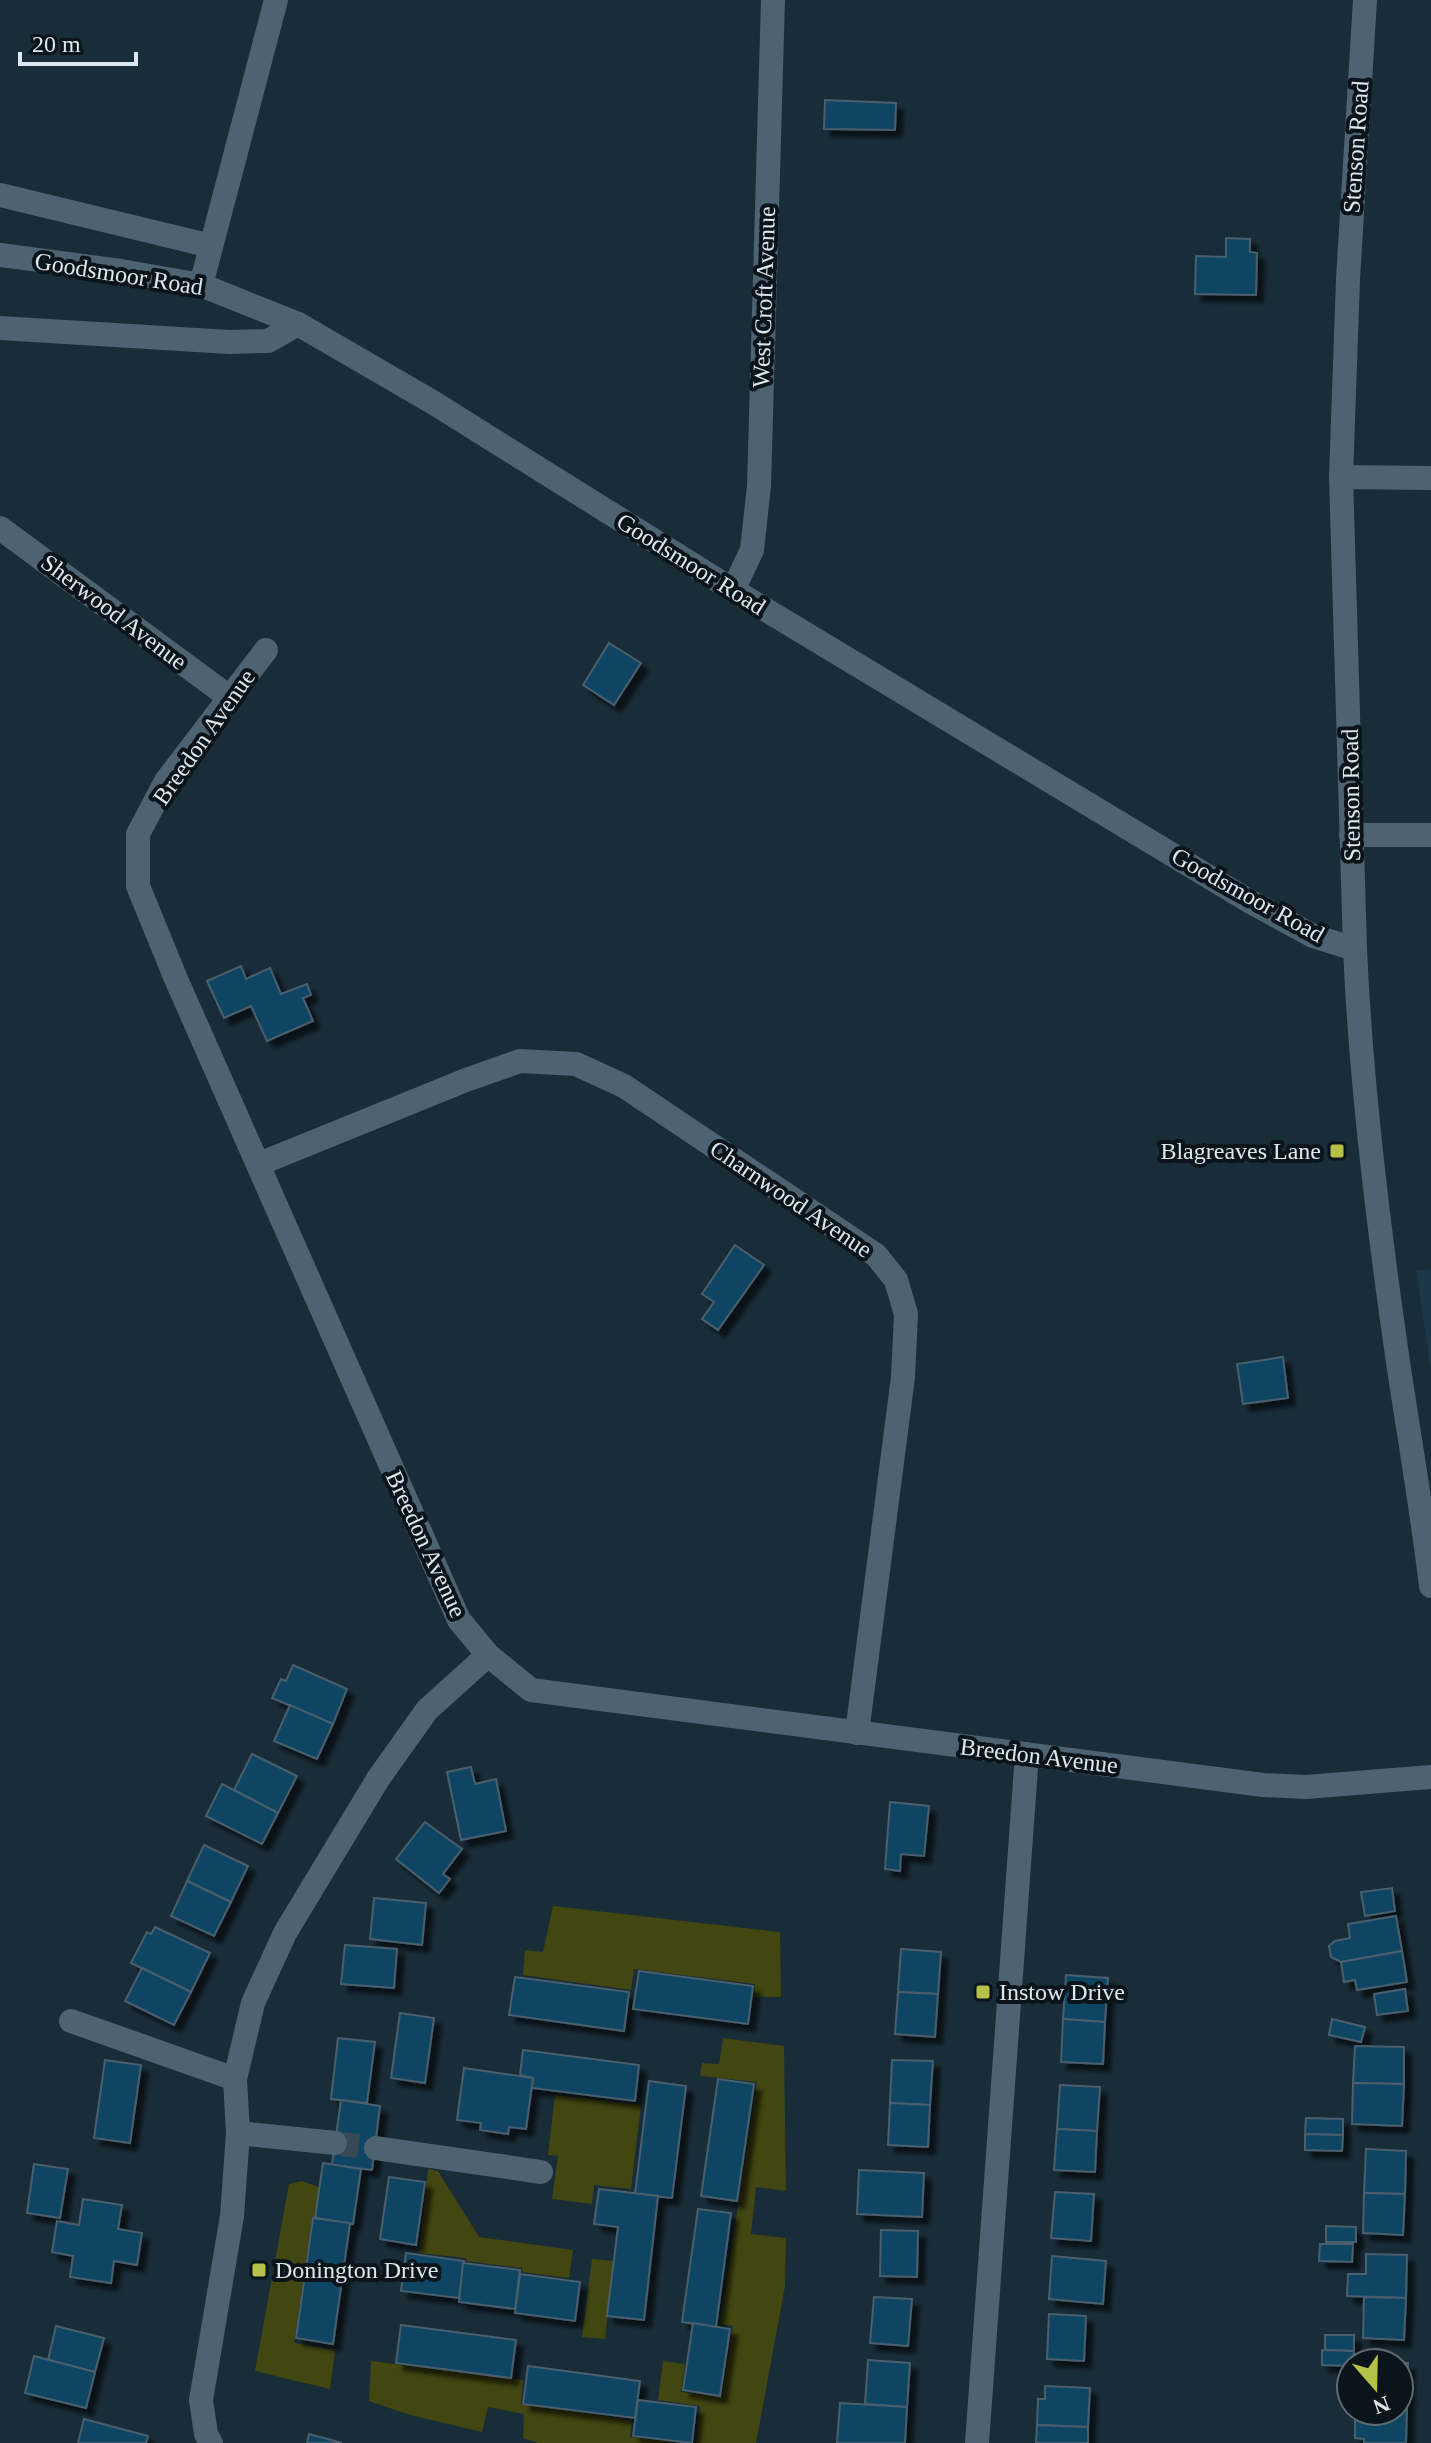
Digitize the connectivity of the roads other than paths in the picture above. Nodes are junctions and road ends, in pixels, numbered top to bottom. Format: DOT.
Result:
graph roads {
  1 [pos="276,0"];
  2 [pos="773,0"];
  3 [pos="1365,0"];
  4 [pos="0,195"];
  5 [pos="211,246"];
  6 [pos="0,255"];
  7 [pos="201,285"];
  8 [pos="298,324"];
  9 [pos="0,328"];
  10 [pos="1341,477"];
  11 [pos="1431,478"];
  12 [pos="0,528"];
  13 [pos="733,590"];
  14 [pos="266,650"];
  15 [pos="229,697"];
  16 [pos="1351,835"];
  17 [pos="1431,835"];
  18 [pos="1355,949"];
  19 [pos="259,1164"];
  20 [pos="1424,1468"];
  21 [pos="1431,1586"];
  22 [pos="488,1655"];
  23 [pos="857,1733"];
  24 [pos="1027,1754"];
  25 [pos="1431,1777"];
  26 [pos="71,2021"];
  27 [pos="235,2079"];
  28 [pos="238,2133"];
  29 [pos="335,2143"];
  30 [pos="376,2148"];
  31 [pos="541,2172"];
  32 [pos="211,2443"];
  33 [pos="977,2443"];
  1 -- 5 [label="street"];
  2 -- 13 [label="street, West Croft Avenue"];
  3 -- 10 [label="street, Stenson Road"];
  4 -- 5 [label="street"];
  5 -- 7 [label="street"];
  6 -- 7 [label="street, Goodsmoor Road"];
  7 -- 8 [label="street, Goodsmoor Road"];
  8 -- 9 [label="street"];
  8 -- 13 [label="street, Goodsmoor Road"];
  10 -- 11 [label="street"];
  10 -- 16 [label="street, Stenson Road"];
  12 -- 15 [label="street, Sherwood Avenue"];
  13 -- 18 [label="street, Goodsmoor Road"];
  14 -- 15 [label="street, Breedon Avenue"];
  15 -- 19 [label="street, Breedon Avenue"];
  16 -- 17 [label="street"];
  16 -- 18 [label="street, Stenson Road"];
  18 -- 20 [label="street, Stenson Road"];
  19 -- 22 [label="street, Breedon Avenue"];
  19 -- 23 [label="street, Charnwood Avenue"];
  20 -- 21 [label="street, Stenson Road"];
  22 -- 23 [label="street, Breedon Avenue"];
  22 -- 27 [label="street"];
  23 -- 24 [label="street, Breedon Avenue"];
  24 -- 25 [label="street, Breedon Avenue"];
  24 -- 33 [label="street"];
  26 -- 27 [label="street"];
  27 -- 28 [label="street"];
  28 -- 29 [label="street"];
  28 -- 32 [label="street"];
  30 -- 31 [label="street"];
}
